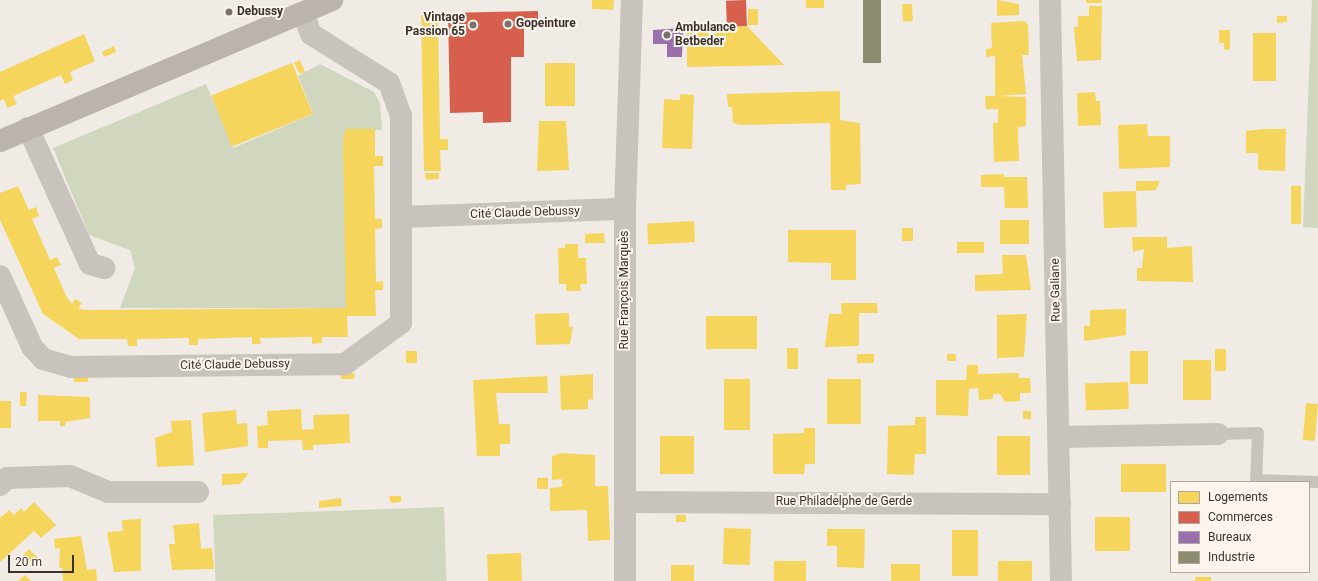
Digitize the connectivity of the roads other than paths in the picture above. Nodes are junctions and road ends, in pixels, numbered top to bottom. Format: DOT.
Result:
graph roads {
  1 [pos="332,0"];
  2 [pos="632,0"];
  3 [pos="1050,0"];
  4 [pos="303,13"];
  5 [pos="28,128"];
  6 [pos="0,141"];
  7 [pos="625,209"];
  8 [pos="402,217"];
  9 [pos="104,268"];
  10 [pos="0,276"];
  11 [pos="1218,434"];
  12 [pos="1059,437"];
  13 [pos="1287,481"];
  14 [pos="0,485"];
  15 [pos="198,492"];
  16 [pos="627,502"];
  17 [pos="1060,504"];
  18 [pos="626,581"];
  19 [pos="1061,581"];
  1 -- 4 [label="main road"];
  2 -- 7 [label="street, Rue François Marquès"];
  3 -- 12 [label="street, Rue Galiane"];
  4 -- 5 [label="main road"];
  4 -- 8 [label="street, Cité Claude Debussy"];
  5 -- 6 [label="main road"];
  5 -- 9 [label="street"];
  7 -- 8 [label="street, Cité Claude Debussy"];
  7 -- 16 [label="street, Rue François Marquès"];
  8 -- 10 [label="street, Cité Claude Debussy"];
  11 -- 12 [label="street"];
  11 -- 13 [label="lane"];
  12 -- 17 [label="street, Rue Galiane"];
  14 -- 15 [label="street"];
  16 -- 17 [label="street, Rue Philadelphe de Gerde"];
  16 -- 18 [label="street, Rue François Marquès"];
  17 -- 19 [label="street, Rue Galiane"];
}
